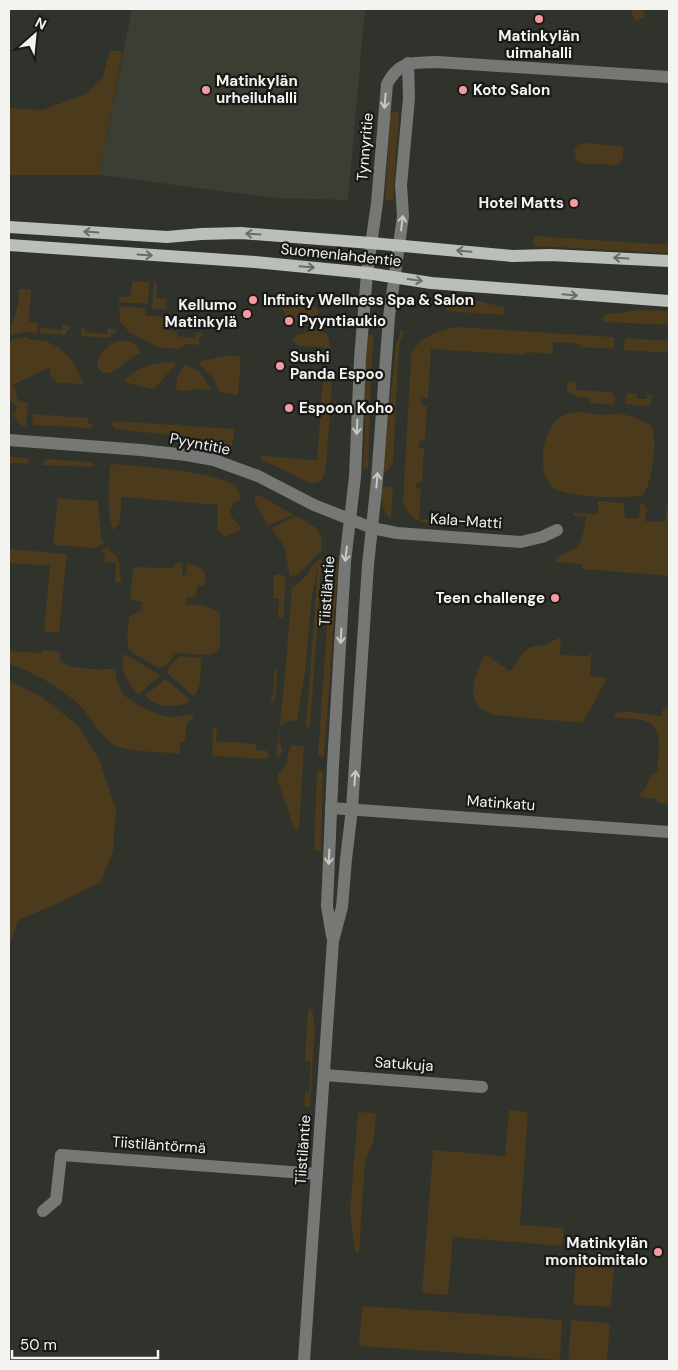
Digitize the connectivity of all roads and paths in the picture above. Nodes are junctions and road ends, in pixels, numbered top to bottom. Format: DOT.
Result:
graph roads {
  1 [pos="408,63"];
  2 [pos="669,77"];
  3 [pos="9,227"];
  4 [pos="371,243"];
  5 [pos="9,245"];
  6 [pos="399,245"];
  7 [pos="669,261"];
  8 [pos="367,273"];
  9 [pos="394,277"];
  10 [pos="669,302"];
  11 [pos="9,440"];
  12 [pos="350,520"];
  13 [pos="372,528"];
  14 [pos="557,530"];
  15 [pos="331,808"];
  16 [pos="352,809"];
  17 [pos="669,832"];
  18 [pos="333,941"];
  19 [pos="324,1075"];
  20 [pos="482,1086"];
  21 [pos="317,1174"];
  22 [pos="43,1211"];
  23 [pos="304,1361"];
  1 -- 2 [label="street"];
  1 -- 4 [label="street, Tynnyritie, one-way"];
  6 -- 1 [label="street, one-way"];
  4 -- 3 [label="main road, Suomenlahdentie, one-way"];
  4 -- 6 [label="main road, Suomenlahdentie"];
  4 -- 8 [label="street, Tiistiläntie"];
  5 -- 8 [label="main road, Suomenlahdentie, one-way"];
  7 -- 6 [label="main road, Suomenlahdentie, one-way"];
  6 -- 9 [label="street, Tiistiläntie"];
  8 -- 9 [label="main road, Suomenlahdentie"];
  8 -- 12 [label="street, Tiistiläntie, one-way"];
  9 -- 10 [label="main road, Suomenlahdentie, one-way"];
  13 -- 9 [label="street, Tiistiläntie, one-way"];
  11 -- 12 [label="street, Pyyntitie"];
  12 -- 13 [label="street, Pyyntitie"];
  12 -- 15 [label="street, Tiistiläntie, one-way"];
  13 -- 14 [label="street, Kala-Matti"];
  16 -- 13 [label="street, Tiistiläntie, one-way"];
  15 -- 16 [label="street, Matinkatu"];
  15 -- 18 [label="street, Tiistiläntie, one-way"];
  16 -- 17 [label="street, Matinkatu"];
  16 -- 18 [label="street, Tiistiläntie"];
  18 -- 19 [label="street, Tiistiläntie"];
  19 -- 20 [label="street, Satukuja"];
  19 -- 21 [label="street, Tiistiläntie"];
  21 -- 22 [label="street, Tiistiläntörmä"];
  21 -- 23 [label="street, Tiistiläntie"];
}
